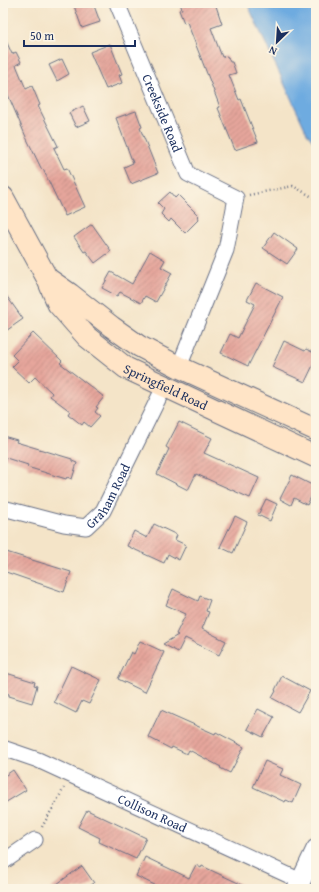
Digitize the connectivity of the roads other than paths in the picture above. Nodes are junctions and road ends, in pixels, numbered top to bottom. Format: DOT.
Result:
graph roads {
  1 [pos="117,3"];
  2 [pos="3,197"];
  3 [pos="47,278"];
  4 [pos="179,366"];
  5 [pos="165,385"];
  6 [pos="316,430"];
  7 [pos="316,457"];
  8 [pos="3,508"];
  9 [pos="3,748"];
  10 [pos="35,840"];
  11 [pos="316,848"];
  12 [pos="3,862"];
  13 [pos="299,885"];
  1 -- 4 [label="street, Creekside Road"];
  2 -- 3 [label="main road, Springfield Road"];
  3 -- 4 [label="main road, Springfield Road"];
  3 -- 5 [label="main road, Springfield Road"];
  4 -- 6 [label="main road, Springfield Road"];
  5 -- 7 [label="main road, Springfield Road"];
  5 -- 8 [label="street, Graham Road"];
  9 -- 13 [label="street, Collison Road"];
  10 -- 12 [label="street"];
  11 -- 13 [label="street"];
}
